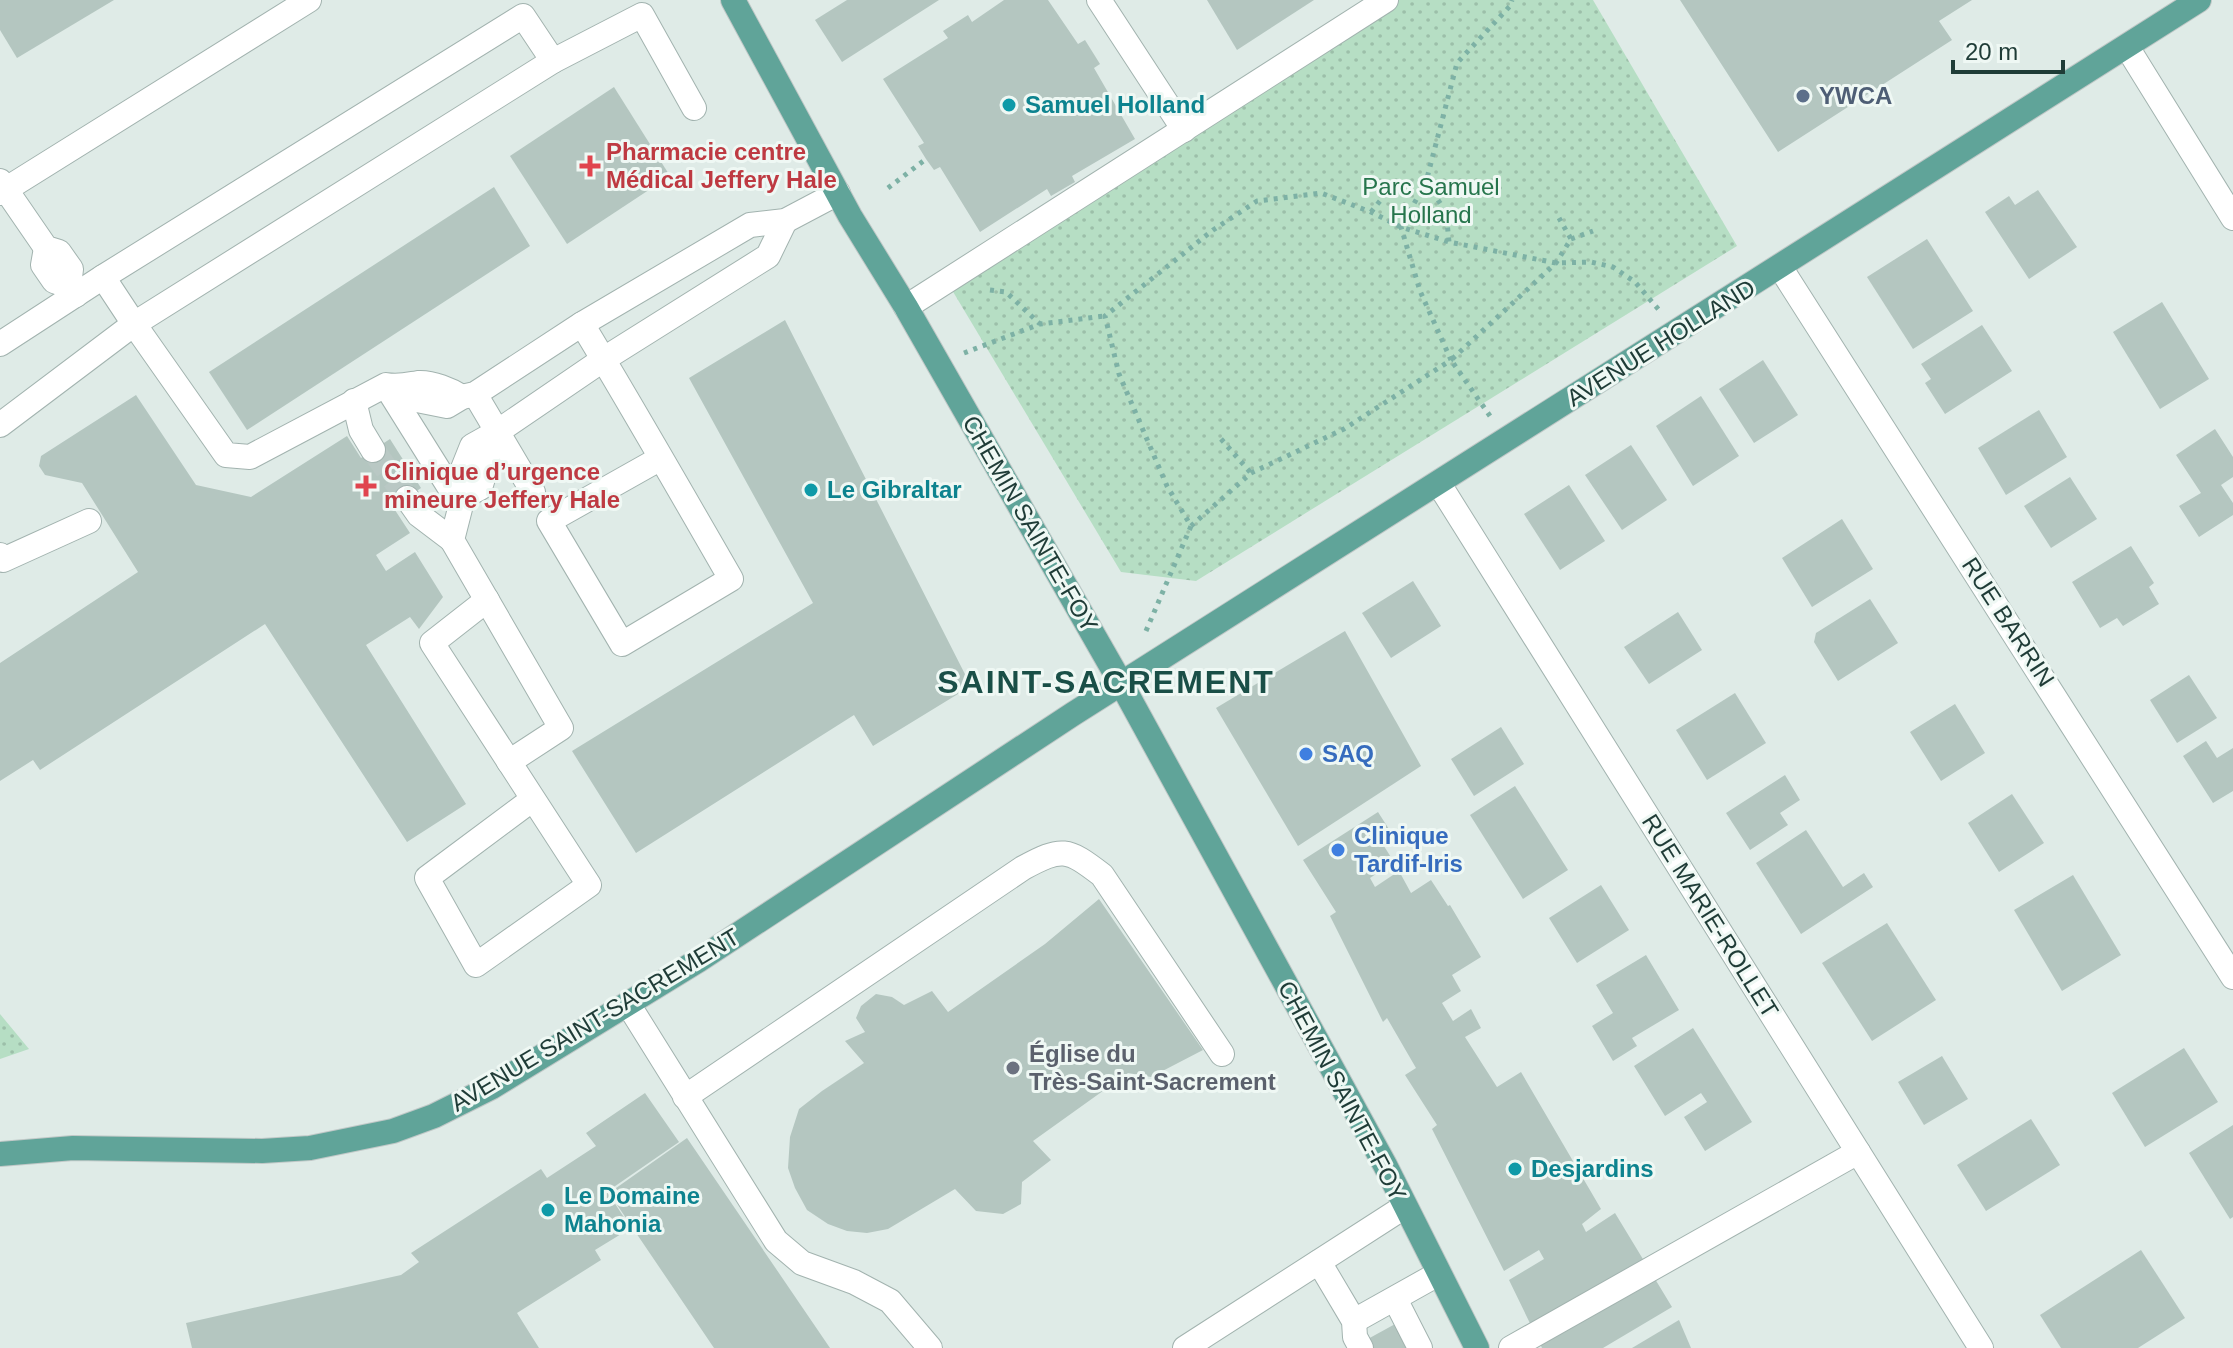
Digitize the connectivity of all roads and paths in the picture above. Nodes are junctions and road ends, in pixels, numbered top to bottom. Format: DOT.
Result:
graph roads {
  1 [pos="309,0"];
  2 [pos="733,0"];
  3 [pos="1099,0"];
  4 [pos="1386,0"];
  5 [pos="1512,0"];
  6 [pos="2199,0"];
  7 [pos="2127,47"];
  8 [pos="553,61"];
  9 [pos="694,108"];
  10 [pos="1184,130"];
  11 [pos="926,159"];
  12 [pos="1426,182"];
  13 [pos="2,188"];
  14 [pos="888,188"];
  15 [pos="838,193"];
  16 [pos="1371,212"];
  17 [pos="1559,218"];
  18 [pos="2233,218"];
  19 [pos="785,221"];
  20 [pos="1401,227"];
  21 [pos="1593,231"];
  22 [pos="1571,239"];
  23 [pos="1449,242"];
  24 [pos="1556,263"];
  25 [pos="1780,267"];
  26 [pos="103,277"];
  27 [pos="943,284"];
  28 [pos="73,290"];
  29 [pos="906,307"];
  30 [pos="1105,316"];
  31 [pos="134,324"];
  32 [pos="582,324"];
  33 [pos="1040,324"];
  34 [pos="1678,332"];
  35 [pos="0,344"];
  36 [pos="604,359"];
  37 [pos="1451,360"];
  38 [pos="938,363"];
  39 [pos="394,387"];
  40 [pos="469,395"];
  41 [pos="354,401"];
  42 [pos="0,425"];
  43 [pos="492,436"];
  44 [pos="1221,439"];
  45 [pos="1507,441"];
  46 [pos="373,450"];
  47 [pos="661,458"];
  48 [pos="1251,473"];
  49 [pos="1439,484"];
  50 [pos="533,492"];
  51 [pos="407,498"];
  52 [pos="462,501"];
  53 [pos="89,521"];
  54 [pos="1191,526"];
  55 [pos="452,540"];
  56 [pos="1,559"];
  57 [pos="487,600"];
  58 [pos="1122,685"];
  59 [pos="509,762"];
  60 [pos="533,799"];
  61 [pos="2233,977"];
  62 [pos="628,1004"];
  63 [pos="1222,1054"];
  64 [pos="685,1097"];
  65 [pos="1858,1152"];
  66 [pos="0,1154"];
  67 [pos="1404,1207"];
  68 [pos="1319,1262"];
  69 [pos="1438,1274"];
  70 [pos="1395,1299"];
  71 [pos="1354,1321"];
  72 [pos="930,1348"];
  73 [pos="1185,1348"];
  74 [pos="1361,1348"];
  75 [pos="1420,1348"];
  76 [pos="1477,1348"];
  77 [pos="1511,1348"];
  78 [pos="1981,1348"];
  1 -- 13 [label="street"];
  2 -- 15 [label="main road, CHEMIN SAINTE-FOY"];
  3 -- 10 [label="street"];
  4 -- 10 [label="street"];
  5 -- 12 [label="path"];
  6 -- 7 [label="main road, AVENUE HOLLAND"];
  7 -- 18 [label="street"];
  7 -- 25 [label="main road, AVENUE HOLLAND"];
  8 -- 9 [label="street"];
  8 -- 26 [label="street"];
  8 -- 31 [label="street"];
  10 -- 27 [label="street"];
  11 -- 14 [label="path"];
  12 -- 16 [label="path"];
  12 -- 20 [label="path"];
  12 -- 23 [label="path"];
  13 -- 28 [label="street"];
  15 -- 19 [label="street"];
  15 -- 29 [label="main road, CHEMIN SAINTE-FOY"];
  16 -- 20 [label="path"];
  16 -- 30 [label="path"];
  17 -- 22 [label="path"];
  19 -- 32 [label="street"];
  19 -- 36 [label="street"];
  20 -- 23 [label="path"];
  20 -- 37 [label="path"];
  21 -- 22 [label="path"];
  22 -- 24 [label="path"];
  23 -- 24 [label="path"];
  24 -- 34 [label="path"];
  24 -- 37 [label="path"];
  25 -- 34 [label="main road, AVENUE HOLLAND"];
  25 -- 61 [label="street, RUE BARRIN"];
  26 -- 28 [label="street"];
  26 -- 31 [label="street"];
  27 -- 29 [label="street"];
  27 -- 33 [label="path"];
  28 -- 35 [label="street"];
  29 -- 38 [label="main road, CHEMIN SAINTE-FOY"];
  30 -- 33 [label="path"];
  30 -- 54 [label="path"];
  31 -- 41 [label="street"];
  31 -- 42 [label="street"];
  32 -- 36 [label="street"];
  32 -- 40 [label="street"];
  33 -- 38 [label="path"];
  34 -- 45 [label="main road, AVENUE HOLLAND"];
  36 -- 43 [label="street"];
  36 -- 47 [label="street"];
  37 -- 45 [label="path"];
  37 -- 48 [label="path"];
  38 -- 58 [label="main road, CHEMIN SAINTE-FOY"];
  39 -- 40 [label="street"];
  39 -- 41 [label="street"];
  39 -- 52 [label="street"];
  40 -- 43 [label="street"];
  41 -- 46 [label="street"];
  43 -- 50 [label="street"];
  43 -- 52 [label="street"];
  44 -- 48 [label="path"];
  45 -- 49 [label="main road, AVENUE HOLLAND"];
  47 -- 47 [label="street"];
  48 -- 54 [label="path"];
  49 -- 58 [label="main road, AVENUE HOLLAND"];
  49 -- 65 [label="street, RUE MARIE-ROLLET"];
  51 -- 55 [label="street"];
  52 -- 55 [label="street"];
  53 -- 56 [label="street"];
  54 -- 58 [label="path"];
  55 -- 57 [label="street"];
  57 -- 59 [label="street"];
  57 -- 59 [label="street"];
  58 -- 62 [label="main road, AVENUE SAINT-SACREMENT"];
  58 -- 67 [label="main road, CHEMIN SAINTE-FOY"];
  59 -- 60 [label="street"];
  60 -- 60 [label="street"];
  62 -- 64 [label="street"];
  62 -- 66 [label="main road, AVENUE SAINT-SACREMENT"];
  63 -- 64 [label="street"];
  64 -- 72 [label="street"];
  65 -- 77 [label="street"];
  65 -- 78 [label="street, RUE MARIE-ROLLET"];
  67 -- 68 [label="street"];
  67 -- 69 [label="main road, CHEMIN SAINTE-FOY"];
  68 -- 71 [label="street"];
  68 -- 73 [label="street"];
  69 -- 70 [label="street"];
  69 -- 76 [label="main road, CHEMIN SAINTE-FOY"];
  70 -- 71 [label="street"];
  70 -- 75 [label="street"];
  71 -- 74 [label="street"];
}
